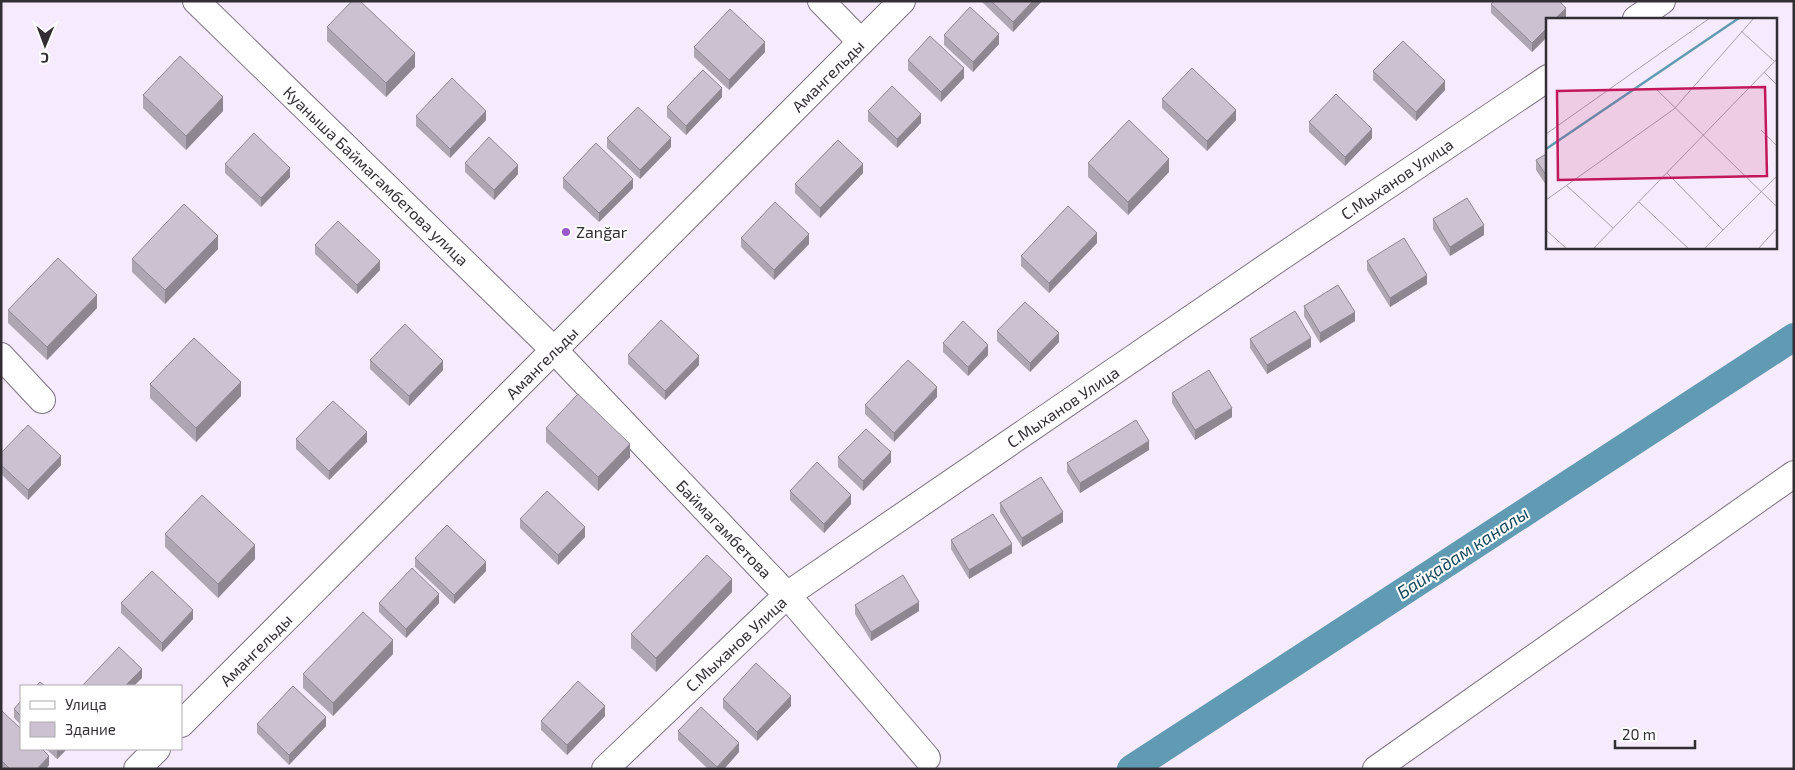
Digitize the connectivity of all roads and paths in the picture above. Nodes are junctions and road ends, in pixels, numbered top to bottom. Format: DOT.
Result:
graph roads {
  1 [pos="196,1"];
  2 [pos="821,1"];
  3 [pos="902,1"];
  4 [pos="1662,1"];
  5 [pos="1637,18"];
  6 [pos="861,42"];
  7 [pos="1546,79"];
  8 [pos="555,351"];
  9 [pos="1,356"];
  10 [pos="42,400"];
  11 [pos="1794,474"];
  12 [pos="787,595"];
  13 [pos="182,723"];
  14 [pos="156,750"];
  15 [pos="927,758"];
  16 [pos="136,769"];
  17 [pos="605,769"];
  18 [pos="1376,769"];
  1 -- 8 [label="street, Куаныша Баймагамбетова улица"];
  2 -- 6 [label="street"];
  3 -- 6 [label="street, Амангельды"];
  4 -- 5 [label="street"];
  6 -- 8 [label="street, Амангельды"];
  7 -- 12 [label="street, С.Мыханов Улица"];
  8 -- 12 [label="street, Баймагамбетова"];
  8 -- 13 [label="street, Амангельды"];
  9 -- 10 [label="street"];
  11 -- 18 [label="street"];
  12 -- 15 [label="street, Баймагамбетова"];
  12 -- 17 [label="street, С.Мыханов Улица"];
  14 -- 16 [label="street"];
}
